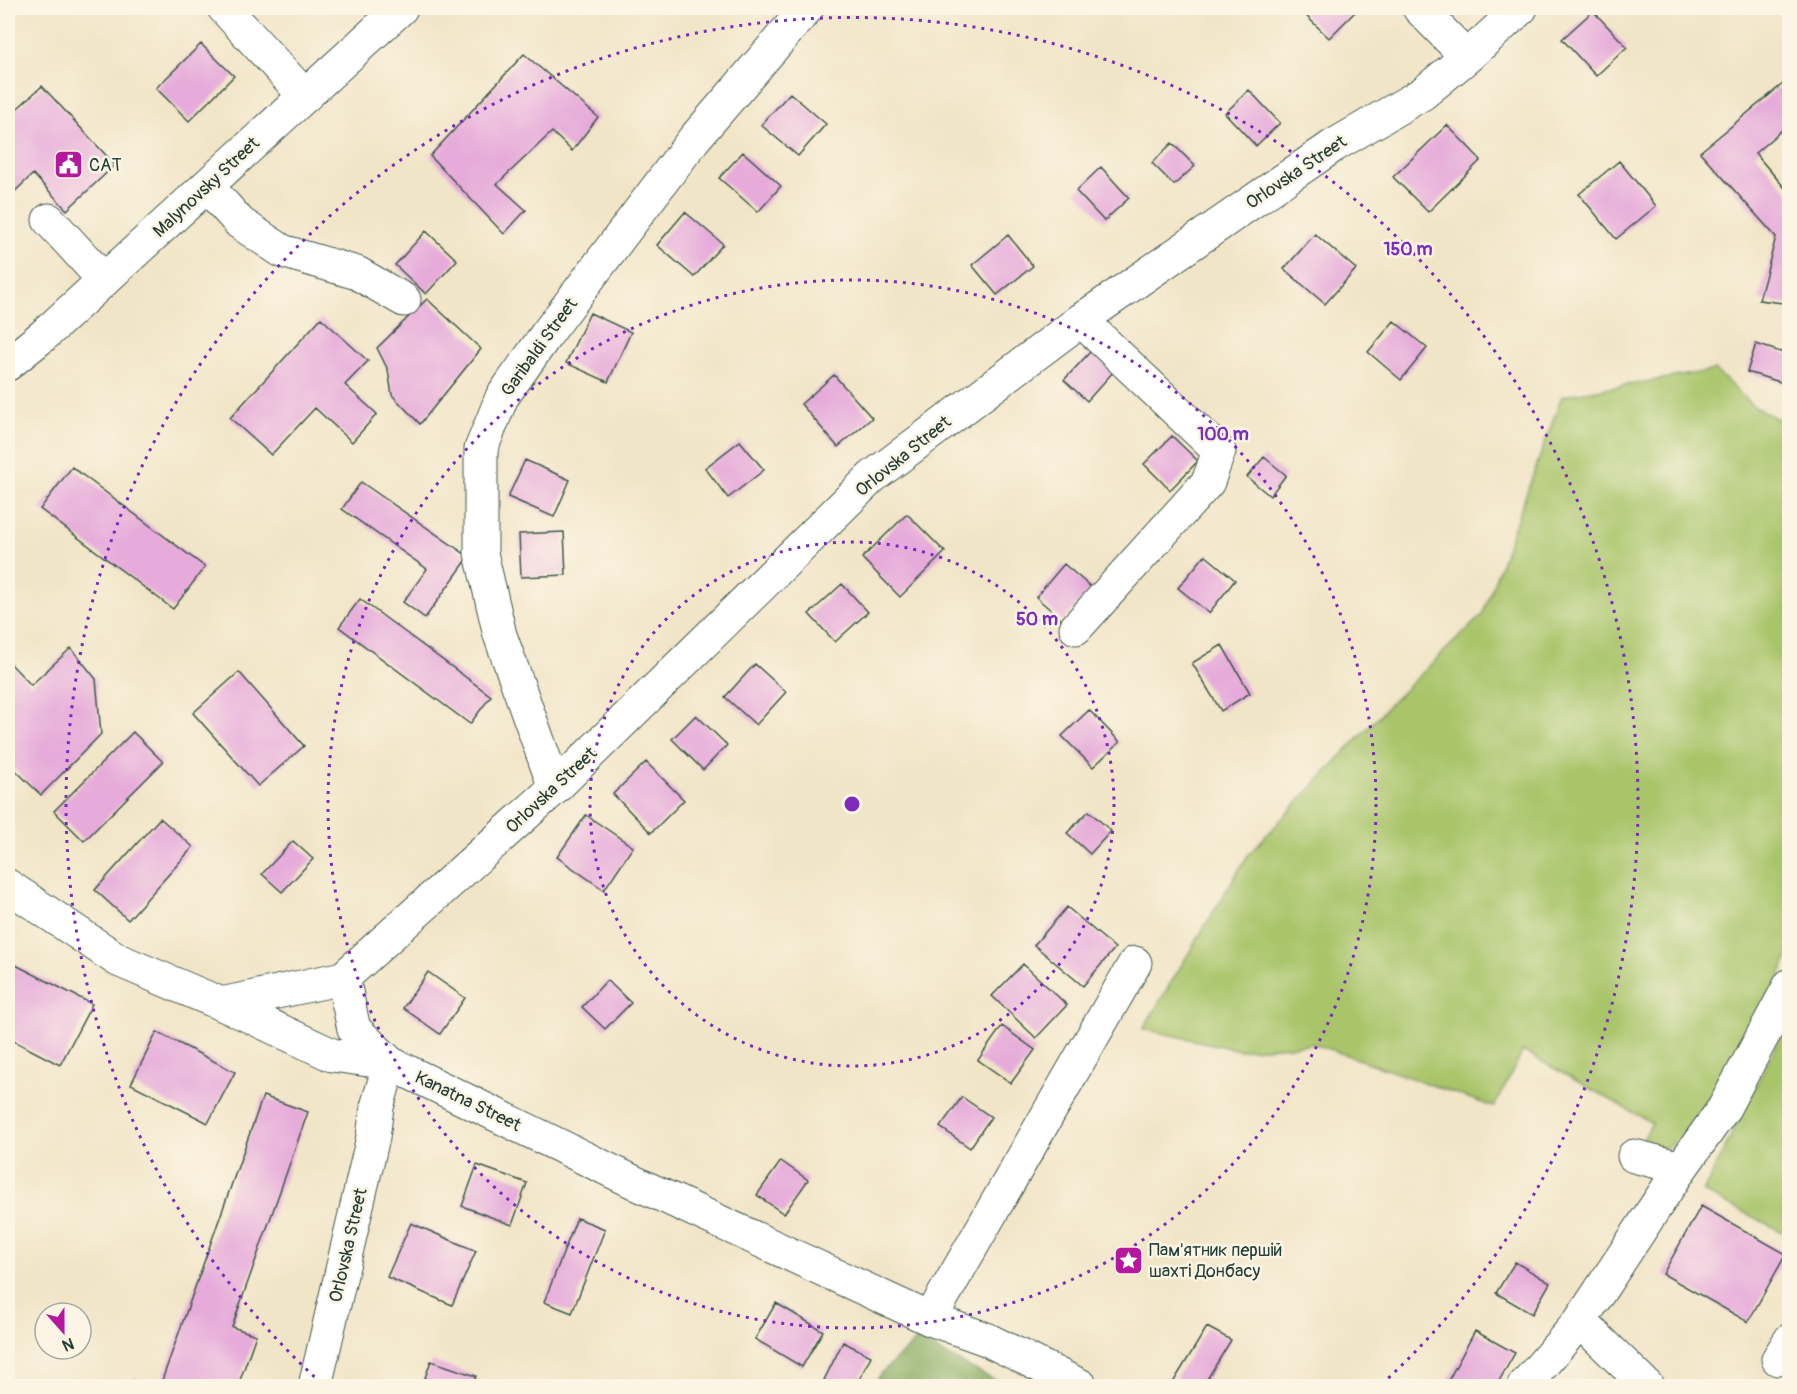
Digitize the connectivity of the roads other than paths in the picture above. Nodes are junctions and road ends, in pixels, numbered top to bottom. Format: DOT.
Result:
graph roads {
  1 [pos="224,8"];
  2 [pos="401,8"];
  3 [pos="807,8"];
  4 [pos="1419,8"];
  5 [pos="1521,8"];
  6 [pos="1467,57"];
  7 [pos="305,96"];
  8 [pos="207,186"];
  9 [pos="49,220"];
  10 [pos="104,280"];
  11 [pos="404,300"];
  12 [pos="1081,320"];
  13 [pos="8,364"];
  14 [pos="1076,628"];
  15 [pos="555,788"];
  16 [pos="8,886"];
  17 [pos="1135,963"];
  18 [pos="343,978"];
  19 [pos="1790,985"];
  20 [pos="221,1004"];
  21 [pos="390,1063"];
  22 [pos="1634,1156"];
  23 [pos="1681,1168"];
  24 [pos="930,1319"];
  25 [pos="1580,1321"];
  26 [pos="315,1386"];
  27 [pos="1082,1386"];
  28 [pos="1524,1386"];
  29 [pos="1647,1386"];
  1 -- 7 [label="street"];
  2 -- 7 [label="street, Malynovsky Street"];
  3 -- 15 [label="street, Garibaldi Street"];
  4 -- 6 [label="street"];
  5 -- 6 [label="street, Orlovska Street"];
  6 -- 12 [label="street, Orlovska Street"];
  7 -- 8 [label="street, Malynovsky Street"];
  8 -- 10 [label="street, Malynovsky Street"];
  8 -- 11 [label="street"];
  9 -- 10 [label="street"];
  10 -- 13 [label="street, Malynovsky Street"];
  12 -- 14 [label="street"];
  12 -- 15 [label="street, Orlovska Street"];
  15 -- 18 [label="street, Orlovska Street"];
  16 -- 20 [label="street, Kanatna Street"];
  17 -- 24 [label="street"];
  18 -- 20 [label="street, Orlovska Street"];
  18 -- 21 [label="street"];
  19 -- 23 [label="street"];
  20 -- 21 [label="street, Kanatna Street"];
  21 -- 24 [label="street, Kanatna Street"];
  21 -- 26 [label="street, Orlovska Street"];
  22 -- 23 [label="street"];
  23 -- 25 [label="street"];
  24 -- 27 [label="street, Kanatna Street"];
  25 -- 28 [label="street"];
  25 -- 29 [label="street"];
}
